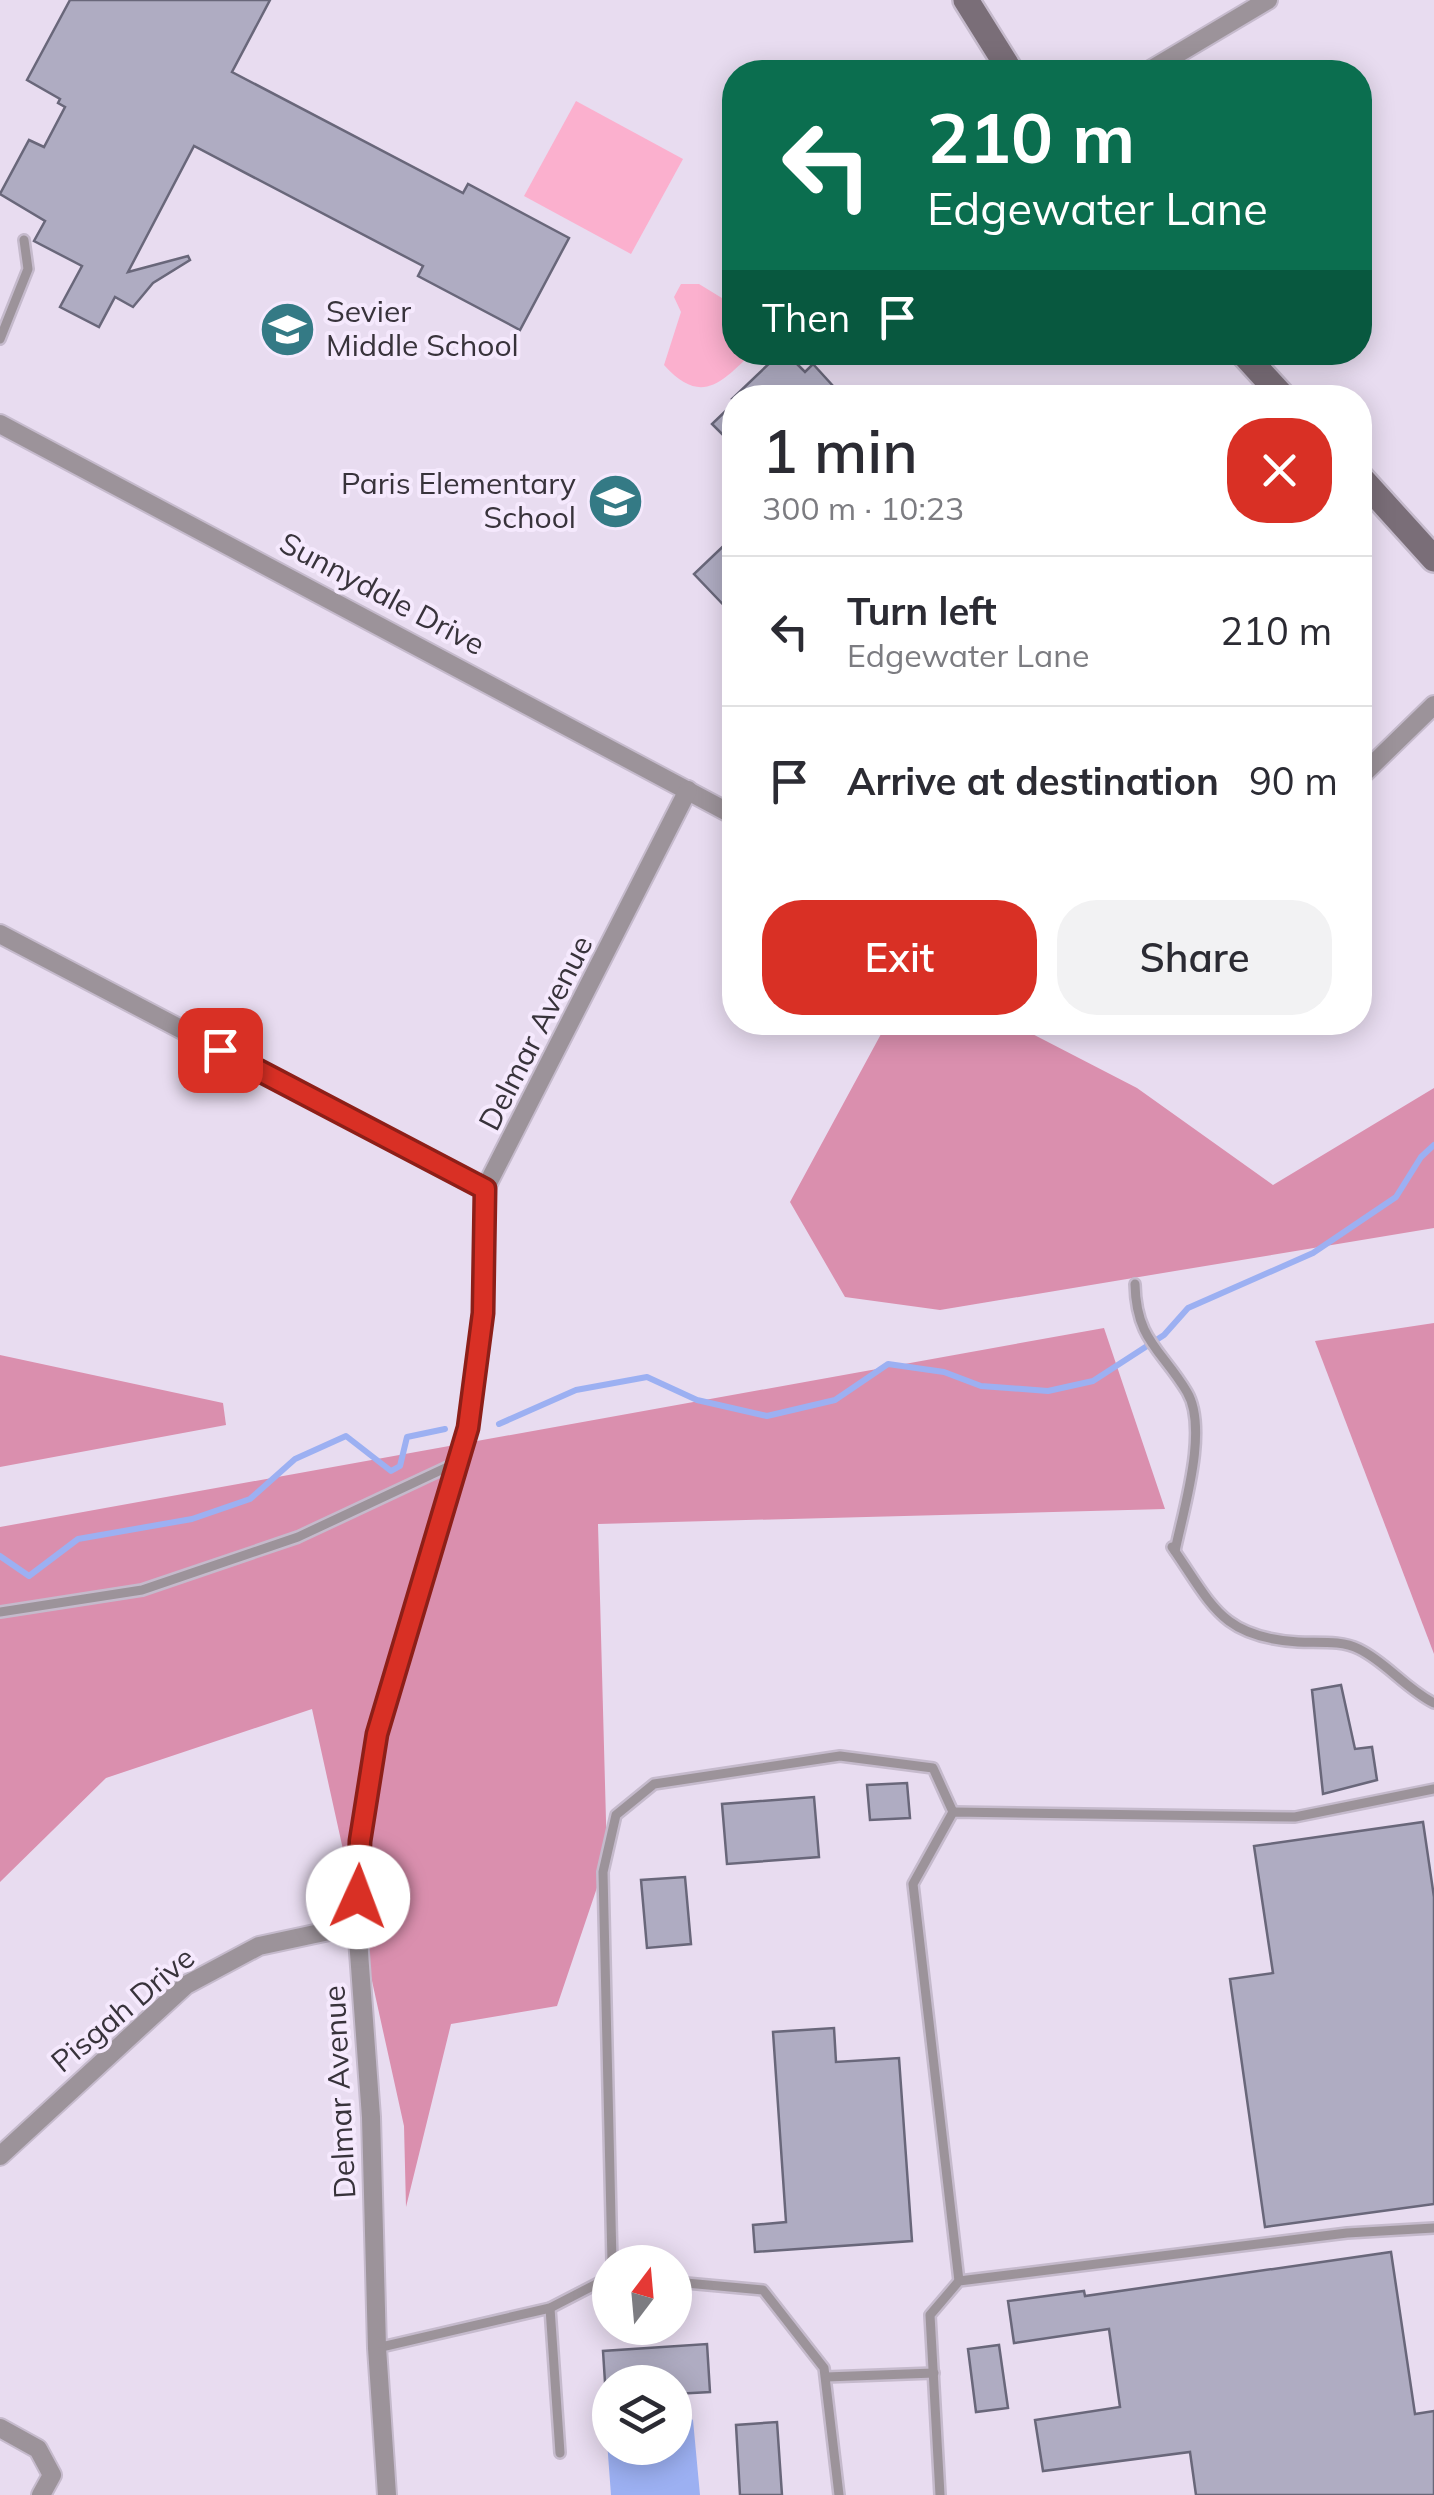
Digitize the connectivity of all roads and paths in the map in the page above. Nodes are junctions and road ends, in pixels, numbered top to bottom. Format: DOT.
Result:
graph roads {
  1 [pos="966,0"];
  2 [pos="1268,0"];
  3 [pos="1004,60"];
  4 [pos="1167,60"];
  5 [pos="24,240"];
  6 [pos="0,339"];
  7 [pos="1254,365"];
  8 [pos="1272,385"];
  9 [pos="0,424"];
  10 [pos="1372,490"];
  11 [pos="1434,559"];
  12 [pos="1434,705"];
  13 [pos="1372,765"];
  14 [pos="688,790"];
  15 [pos="722,809"];
  16 [pos="0,934"];
  17 [pos="485,1189"];
  18 [pos="1135,1284"];
  19 [pos="460,1462"];
  20 [pos="0,1612"];
  21 [pos="1434,1702"];
  22 [pos="1434,1789"];
  23 [pos="953,1812"];
  24 [pos="358,1925"];
  25 [pos="0,2156"];
  26 [pos="1434,2228"];
  27 [pos="612,2245"];
  28 [pos="959,2281"];
  29 [pos="692,2284"];
  30 [pos="592,2286"];
  31 [pos="550,2308"];
  32 [pos="377,2348"];
  33 [pos="934,2373"];
  34 [pos="826,2377"];
  35 [pos="0,2428"];
  36 [pos="560,2454"];
  37 [pos="41,2495"];
  38 [pos="387,2495"];
  39 [pos="839,2495"];
  40 [pos="940,2495"];
  1 -- 3 [label="street"];
  2 -- 4 [label="street"];
  5 -- 6 [label="lane"];
  7 -- 8 [label="street"];
  9 -- 14 [label="street, Sunnydale Drive"];
  10 -- 11 [label="street"];
  12 -- 13 [label="street"];
  14 -- 15 [label="street, Sunnydale Drive"];
  14 -- 17 [label="street, Delmar Avenue"];
  16 -- 17 [label="street"];
  17 -- 19 [label="street, Delmar Avenue"];
  18 -- 21 [label="lane"];
  19 -- 20 [label="lane"];
  19 -- 24 [label="street, Delmar Avenue"];
  22 -- 23 [label="lane"];
  23 -- 27 [label="lane"];
  23 -- 28 [label="lane"];
  24 -- 25 [label="street, Pisgah Drive"];
  24 -- 32 [label="street, Delmar Avenue"];
  26 -- 28 [label="lane"];
  28 -- 33 [label="lane"];
  29 -- 34 [label="lane"];
  30 -- 31 [label="lane"];
  31 -- 32 [label="lane"];
  31 -- 36 [label="lane"];
  32 -- 38 [label="street, Delmar Avenue"];
  33 -- 34 [label="lane"];
  33 -- 40 [label="lane"];
  34 -- 39 [label="lane"];
  35 -- 37 [label="street"];
}
